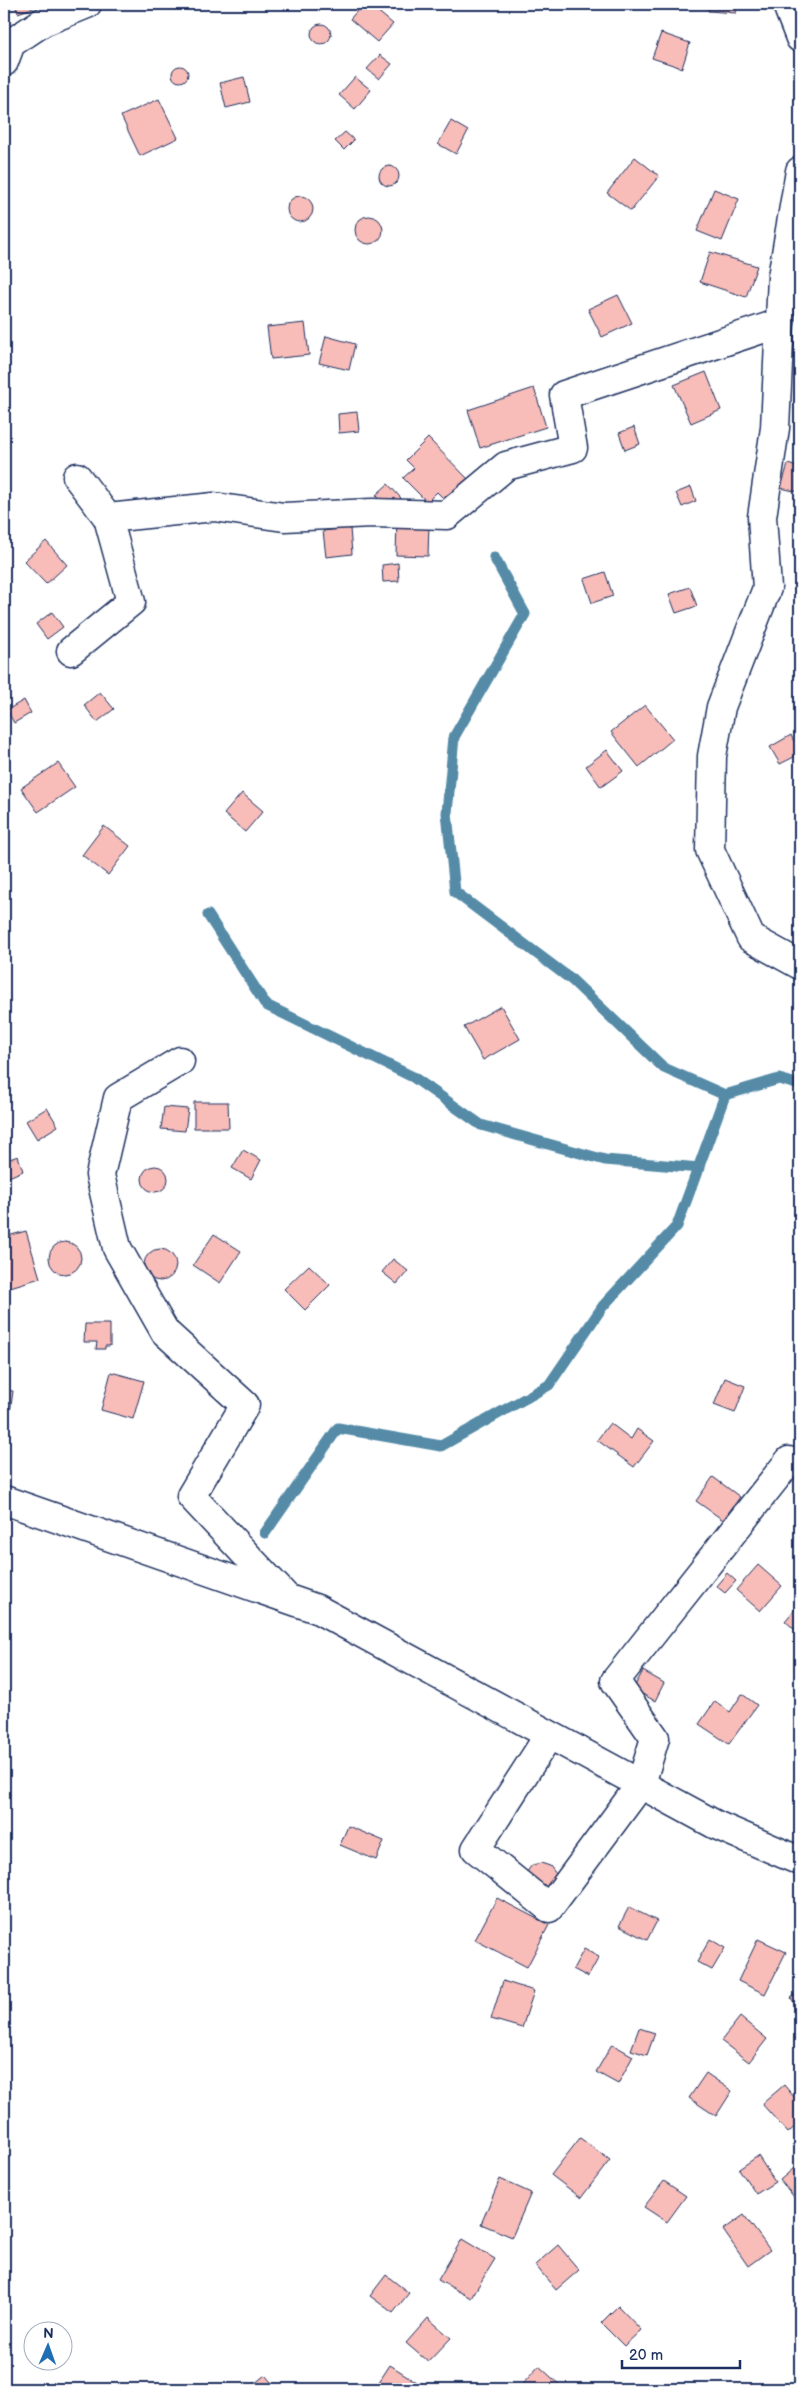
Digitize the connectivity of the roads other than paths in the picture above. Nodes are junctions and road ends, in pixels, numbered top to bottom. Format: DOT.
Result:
graph roads {
  1 [pos="87,4"];
  2 [pos="790,4"];
  3 [pos="800,38"];
  4 [pos="4,62"];
  5 [pos="800,170"];
  6 [pos="780,323"];
  7 [pos="77,477"];
  8 [pos="108,518"];
  9 [pos="71,651"];
  10 [pos="800,965"];
  11 [pos="180,1061"];
  12 [pos="789,1460"];
  13 [pos="4,1500"];
  14 [pos="288,1599"];
  15 [pos="549,1735"];
  16 [pos="641,1784"];
  17 [pos="800,1861"];
  1 -- 4 [label="street"];
  2 -- 3 [label="street"];
  5 -- 6 [label="street"];
  6 -- 8 [label="street"];
  6 -- 10 [label="street"];
  7 -- 8 [label="street"];
  8 -- 9 [label="street"];
  11 -- 14 [label="street"];
  12 -- 16 [label="street"];
  13 -- 14 [label="street"];
  14 -- 15 [label="street"];
  15 -- 16 [label="street"];
  15 -- 16 [label="street"];
  16 -- 17 [label="street"];
}
